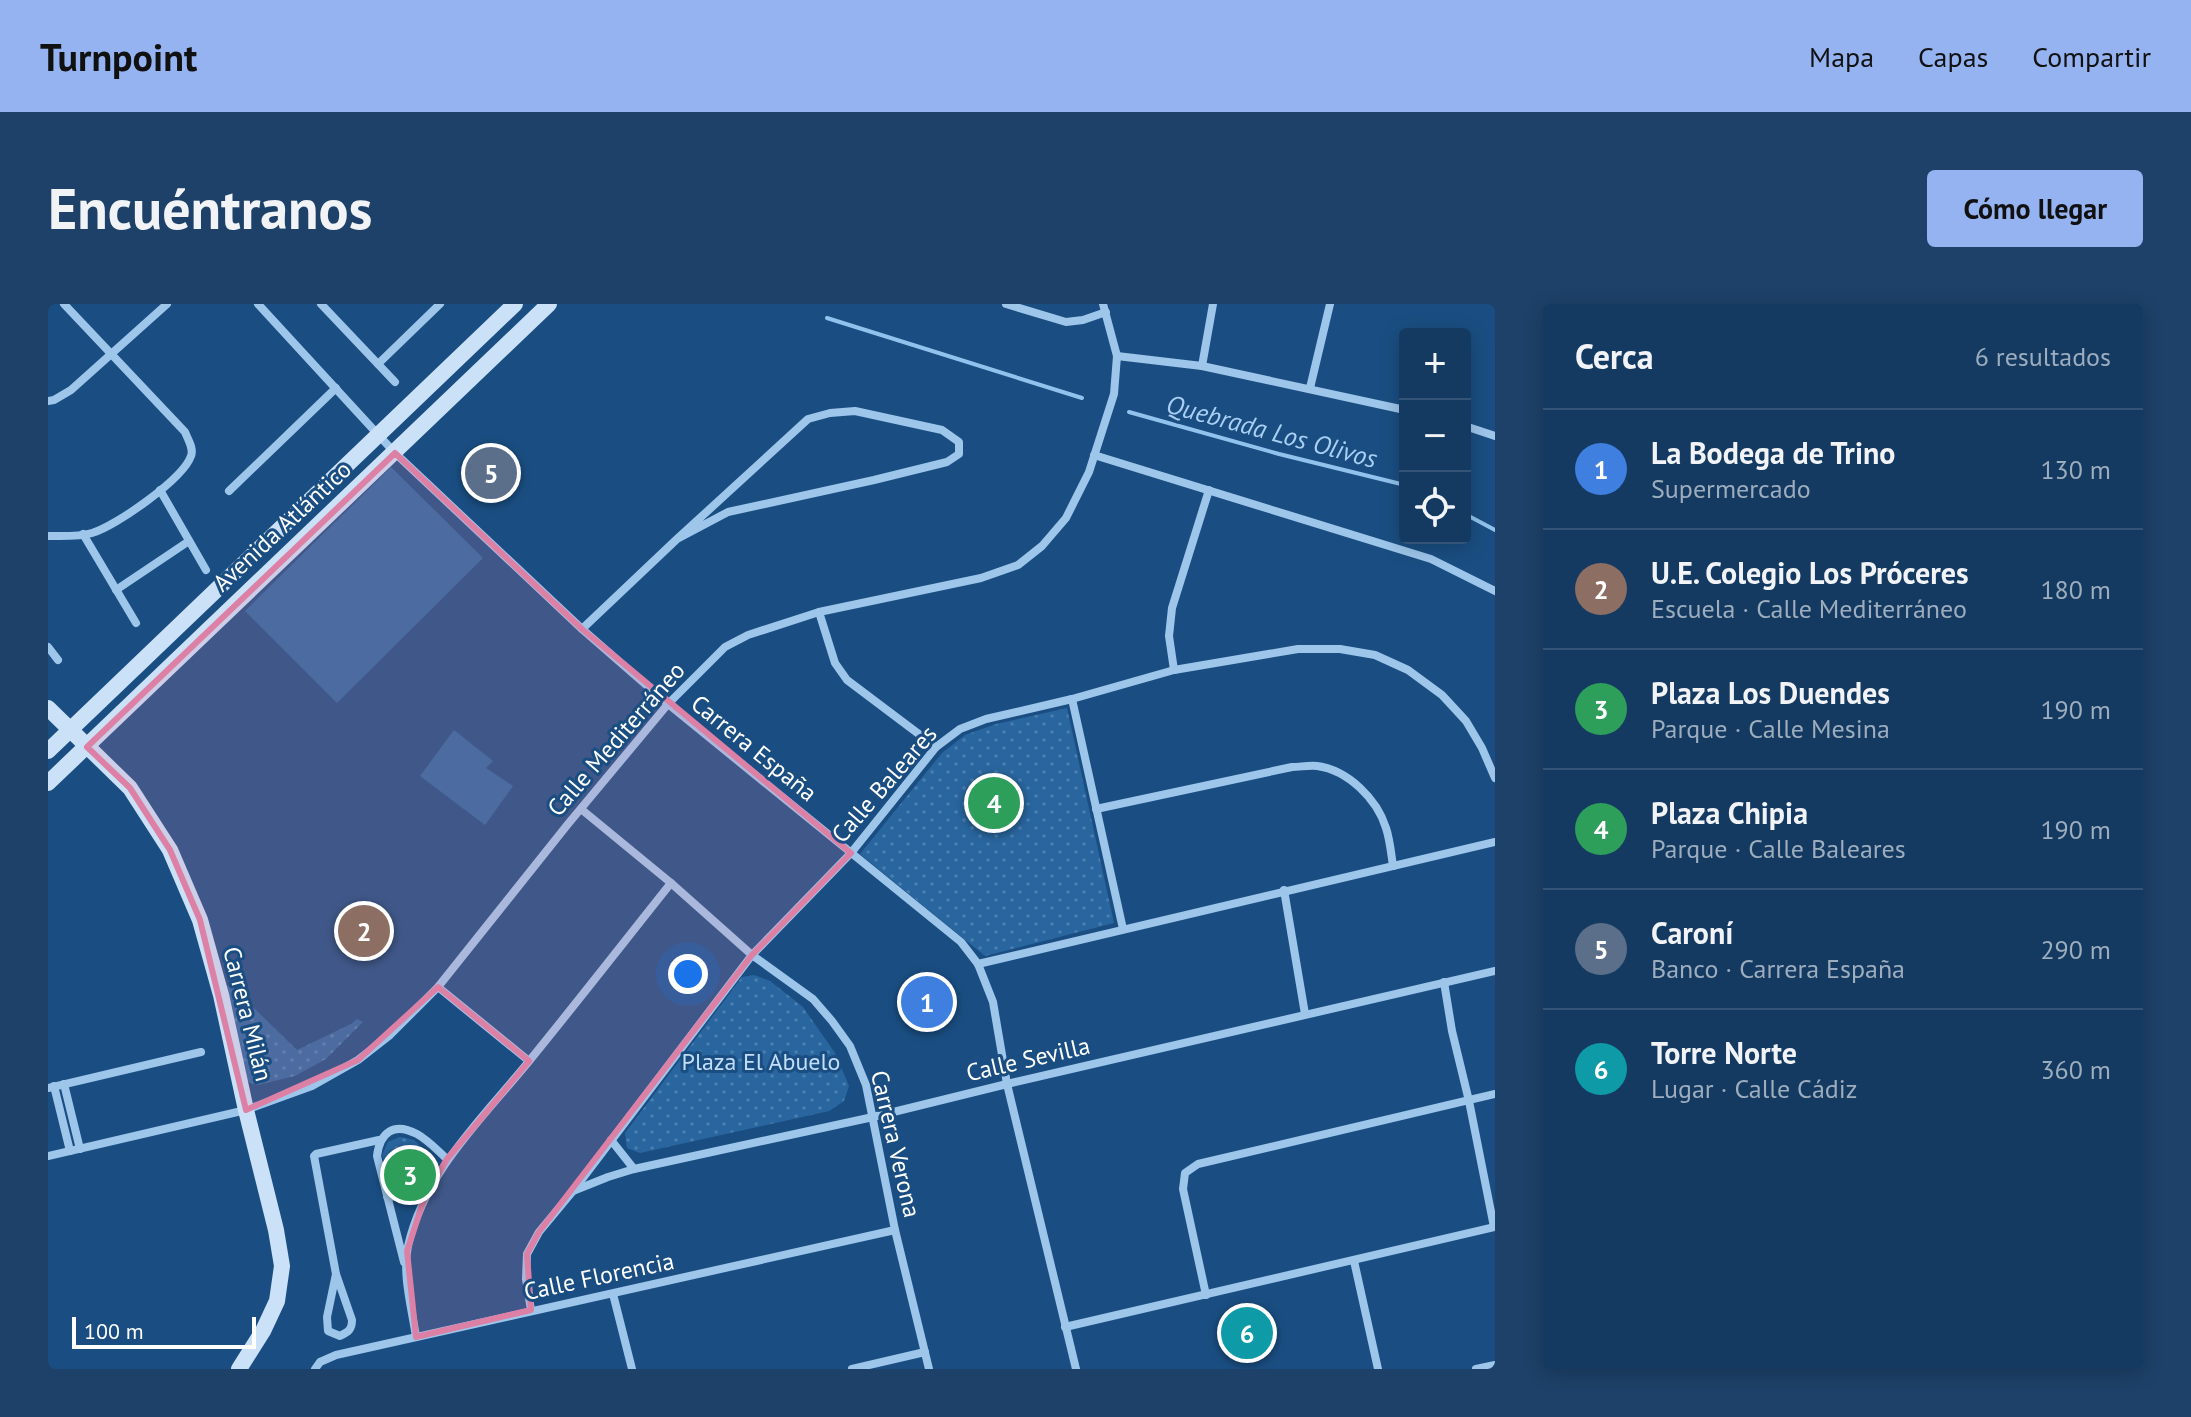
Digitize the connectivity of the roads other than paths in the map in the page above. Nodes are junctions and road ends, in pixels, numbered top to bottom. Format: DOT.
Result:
graph roads {
  1 [pos="64,304"];
  2 [pos="167,304"];
  3 [pos="258,304"];
  4 [pos="321,304"];
  5 [pos="439,304"];
  6 [pos="515,304"];
  7 [pos="549,304"];
  8 [pos="1006,304"];
  9 [pos="1213,304"];
  10 [pos="1330,304"];
  11 [pos="1033,308"];
  12 [pos="1105,308"];
  13 [pos="111,354"];
  14 [pos="1117,356"];
  15 [pos="378,364"];
  16 [pos="1202,366"];
  17 [pos="395,382"];
  18 [pos="336,388"];
  19 [pos="1310,388"];
  20 [pos="48,401"];
  21 [pos="1399,409"];
  22 [pos="1471,428"];
  23 [pos="380,435"];
  24 [pos="1495,436"];
  25 [pos="395,453"];
  26 [pos="1094,455"];
  27 [pos="160,490"];
  28 [pos="1209,490"];
  29 [pos="229,491"];
  30 [pos="83,534"];
  31 [pos="48,536"];
  32 [pos="677,539"];
  33 [pos="189,541"];
  34 [pos="206,570"];
  35 [pos="116,590"];
  36 [pos="1495,591"];
  37 [pos="819,612"];
  38 [pos="136,623"];
  39 [pos="582,629"];
  40 [pos="48,647"];
  41 [pos="58,660"];
  42 [pos="1174,670"];
  43 [pos="1072,699"];
  44 [pos="668,704"];
  45 [pos="48,708"];
  46 [pos="71,730"];
  47 [pos="87,747"];
  48 [pos="936,747"];
  49 [pos="48,751"];
  50 [pos="1495,778"];
  51 [pos="48,783"];
  52 [pos="581,809"];
  53 [pos="1096,809"];
  54 [pos="1495,842"];
  55 [pos="851,853"];
  56 [pos="1393,866"];
  57 [pos="671,883"];
  58 [pos="1284,890"];
  59 [pos="1123,929"];
  60 [pos="752,955"];
  61 [pos="978,964"];
  62 [pos="1495,971"];
  63 [pos="1444,982"];
  64 [pos="438,987"];
  65 [pos="1305,1014"];
  66 [pos="201,1052"];
  67 [pos="529,1061"];
  68 [pos="64,1084"];
  69 [pos="1007,1084"];
  70 [pos="51,1087"];
  71 [pos="1495,1094"];
  72 [pos="1469,1101"];
  73 [pos="246,1110"];
  74 [pos="873,1117"];
  75 [pos="379,1140"];
  76 [pos="611,1140"];
  77 [pos="80,1149"];
  78 [pos="70,1151"];
  79 [pos="48,1156"];
  80 [pos="447,1159"];
  81 [pos="634,1169"];
  82 [pos="573,1191"];
  83 [pos="387,1196"];
  84 [pos="424,1199"];
  85 [pos="1495,1227"];
  86 [pos="895,1230"];
  87 [pos="1354,1261"];
  88 [pos="336,1274"];
  89 [pos="408,1275"];
  90 [pos="613,1294"];
  91 [pos="1206,1295"];
  92 [pos="531,1310"];
  93 [pos="1065,1327"];
  94 [pos="416,1337"];
  95 [pos="925,1352"];
  96 [pos="1495,1365"];
  97 [pos="239,1369"];
  98 [pos="315,1369"];
  99 [pos="632,1369"];
  100 [pos="852,1369"];
  101 [pos="929,1369"];
  102 [pos="1076,1369"];
  103 [pos="1378,1369"];
  104 [pos="1476,1369"];
  1 -- 13 [label="street"];
  2 -- 13 [label="street"];
  3 -- 18 [label="street, Carrera España"];
  4 -- 15 [label="street"];
  5 -- 15 [label="street"];
  6 -- 23 [label="main road, Avenida Atlántico"];
  7 -- 25 [label="main road, Avenida Atlántico"];
  8 -- 11 [label="street"];
  9 -- 16 [label="street"];
  10 -- 19 [label="street"];
  11 -- 12 [label="street"];
  12 -- 14 [label="street, Calle Mediterráneo"];
  13 -- 20 [label="street"];
  13 -- 27 [label="street"];
  14 -- 16 [label="street"];
  14 -- 26 [label="street, Calle Mediterráneo"];
  15 -- 17 [label="street"];
  16 -- 19 [label="street"];
  18 -- 23 [label="street, Carrera España"];
  18 -- 29 [label="street"];
  19 -- 21 [label="street"];
  22 -- 24 [label="street"];
  23 -- 25 [label="street, Carrera España"];
  23 -- 46 [label="main road, Avenida Atlántico"];
  25 -- 39 [label="street, Carrera España"];
  25 -- 47 [label="main road, Avenida Atlántico"];
  26 -- 28 [label="street"];
  26 -- 37 [label="street, Calle Mediterráneo"];
  27 -- 30 [label="street"];
  27 -- 33 [label="street"];
  28 -- 36 [label="street"];
  28 -- 42 [label="street"];
  30 -- 31 [label="street"];
  30 -- 35 [label="street"];
  32 -- 32 [label="street"];
  32 -- 39 [label="street"];
  33 -- 34 [label="street"];
  33 -- 35 [label="street"];
  35 -- 38 [label="street"];
  37 -- 44 [label="street, Calle Mediterráneo"];
  37 -- 48 [label="street"];
  39 -- 44 [label="street, Carrera España"];
  40 -- 41 [label="street"];
  42 -- 43 [label="street, Calle Baleares"];
  42 -- 50 [label="street, Calle Baleares"];
  43 -- 48 [label="street, Calle Baleares"];
  43 -- 53 [label="street"];
  44 -- 52 [label="street, Calle Mediterráneo"];
  44 -- 55 [label="street, Carrera España"];
  45 -- 46 [label="main road, Carrera Milán"];
  46 -- 47 [label="main road, Carrera Milán"];
  46 -- 49 [label="main road, Avenida Atlántico"];
  47 -- 51 [label="main road, Avenida Atlántico"];
  47 -- 73 [label="main road, Carrera Milán"];
  48 -- 55 [label="street, Calle Baleares"];
  52 -- 57 [label="street, Carrera Verona"];
  52 -- 64 [label="street, Calle Mediterráneo"];
  53 -- 56 [label="street"];
  53 -- 59 [label="street"];
  54 -- 56 [label="street"];
  55 -- 60 [label="street, Calle Baleares"];
  55 -- 61 [label="street, Carrera España"];
  56 -- 58 [label="street"];
  57 -- 60 [label="street, Carrera Verona"];
  57 -- 67 [label="street"];
  58 -- 59 [label="street"];
  58 -- 65 [label="street"];
  59 -- 61 [label="street"];
  60 -- 74 [label="street, Carrera Verona"];
  60 -- 76 [label="street, Calle Baleares"];
  61 -- 69 [label="street, Carrera España"];
  62 -- 63 [label="street, Calle Sevilla"];
  63 -- 65 [label="street, Calle Sevilla"];
  63 -- 72 [label="street"];
  64 -- 67 [label="street"];
  64 -- 73 [label="street, Calle Mediterráneo"];
  65 -- 69 [label="street, Calle Sevilla"];
  66 -- 68 [label="street"];
  67 -- 80 [label="street"];
  68 -- 70 [label="street"];
  68 -- 77 [label="street"];
  69 -- 74 [label="street, Calle Sevilla"];
  69 -- 93 [label="street, Carrera España"];
  70 -- 78 [label="street"];
  71 -- 72 [label="street"];
  72 -- 85 [label="street"];
  72 -- 91 [label="street"];
  73 -- 77 [label="street, Calle Mediterráneo"];
  73 -- 97 [label="main road, Carrera Milán"];
  74 -- 81 [label="street, Calle Sevilla"];
  74 -- 86 [label="street, Carrera Verona"];
  75 -- 80 [label="street"];
  75 -- 83 [label="street"];
  75 -- 88 [label="street"];
  76 -- 81 [label="street"];
  76 -- 82 [label="street, Calle Baleares"];
  77 -- 78 [label="street, Calle Mediterráneo"];
  78 -- 79 [label="street, Calle Mediterráneo"];
  80 -- 84 [label="street"];
  81 -- 82 [label="street, Calle Sevilla"];
  82 -- 92 [label="street, Calle Baleares"];
  83 -- 84 [label="street"];
  83 -- 89 [label="street"];
  84 -- 89 [label="street"];
  85 -- 87 [label="street"];
  86 -- 90 [label="street, Calle Florencia"];
  86 -- 95 [label="street, Carrera Verona"];
  87 -- 91 [label="street"];
  87 -- 103 [label="street"];
  88 -- 88 [label="street"];
  89 -- 94 [label="street"];
  90 -- 92 [label="street, Calle Florencia"];
  90 -- 99 [label="street"];
  91 -- 93 [label="street"];
  92 -- 94 [label="street, Calle Florencia"];
  93 -- 102 [label="street, Carrera España"];
  94 -- 98 [label="street, Calle Florencia"];
  95 -- 100 [label="street"];
  95 -- 101 [label="street, Carrera Verona"];
  96 -- 104 [label="street"];
}
